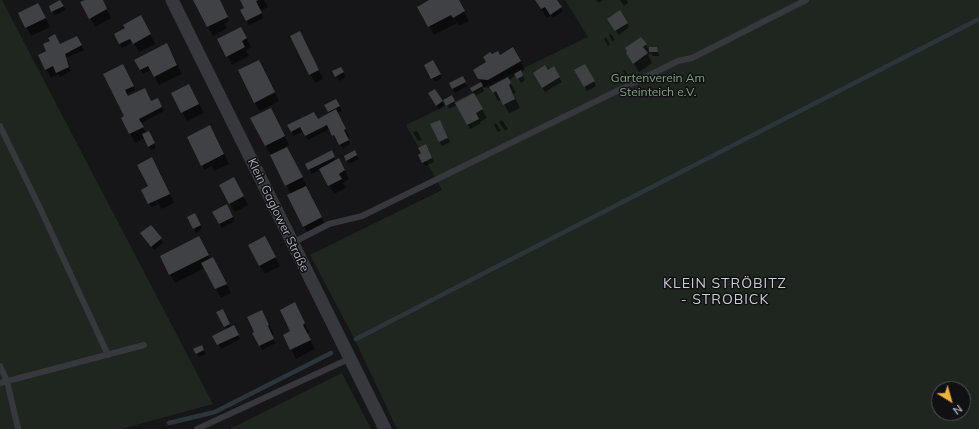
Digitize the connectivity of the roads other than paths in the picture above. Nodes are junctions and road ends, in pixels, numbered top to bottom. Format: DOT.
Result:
graph roads {
  1 [pos="172,0"];
  2 [pos="806,0"];
  3 [pos="0,126"];
  4 [pos="292,243"];
  5 [pos="144,345"];
  6 [pos="108,355"];
  7 [pos="351,358"];
  8 [pos="0,366"];
  9 [pos="7,381"];
  10 [pos="0,383"];
  11 [pos="18,429"];
  12 [pos="197,429"];
  13 [pos="386,429"];
  1 -- 4 [label="street, Klein Gaglower Straße"];
  2 -- 4 [label="lane"];
  3 -- 6 [label="lane"];
  4 -- 7 [label="street, Klein Gaglower Straße"];
  5 -- 6 [label="lane"];
  6 -- 9 [label="lane"];
  7 -- 12 [label="lane"];
  7 -- 13 [label="street, Klein Gaglower Straße"];
  8 -- 9 [label="lane"];
  9 -- 10 [label="lane"];
  9 -- 11 [label="lane"];
}
